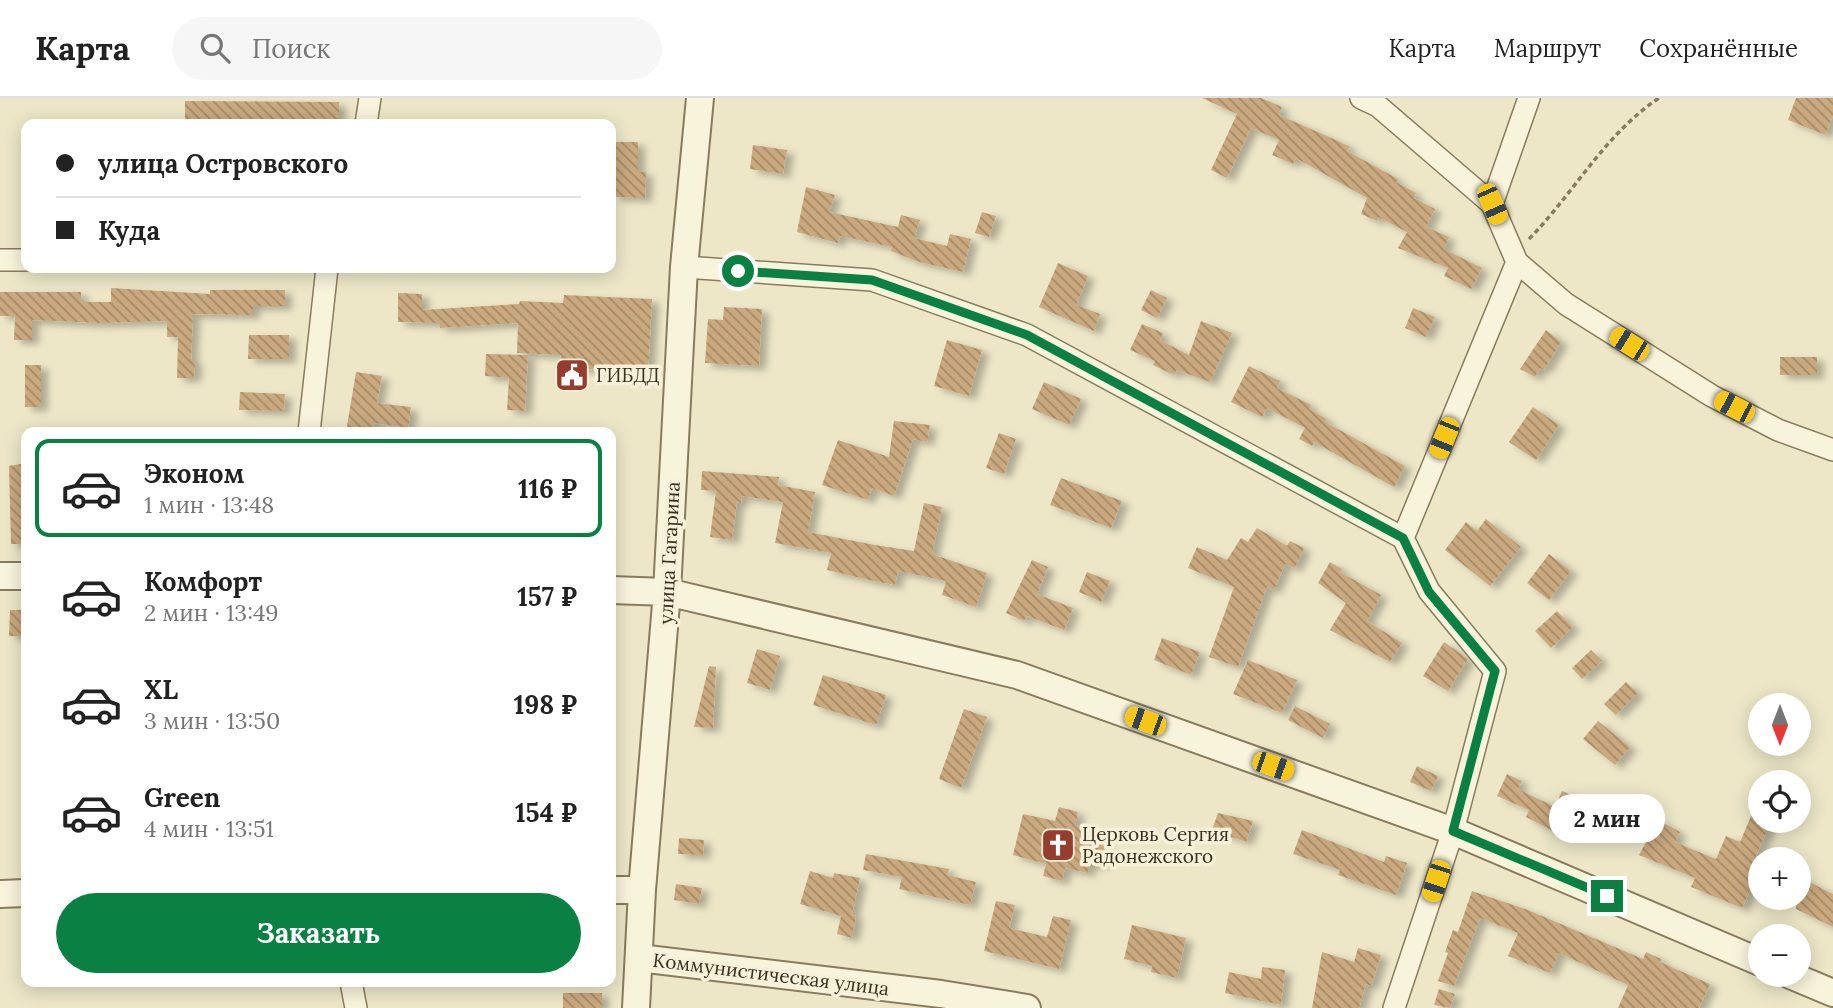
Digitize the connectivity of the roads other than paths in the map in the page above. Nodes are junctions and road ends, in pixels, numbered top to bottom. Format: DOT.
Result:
graph roads {
  1 [pos="370,98"];
  2 [pos="700,98"];
  3 [pos="1361,98"];
  4 [pos="1529,98"];
  5 [pos="367,119"];
  6 [pos="1492,204"];
  7 [pos="0,260"];
  8 [pos="21,260"];
  9 [pos="1517,262"];
  10 [pos="684,267"];
  11 [pos="326,273"];
  12 [pos="310,427"];
  13 [pos="1833,450"];
  14 [pos="1403,538"];
  15 [pos="0,576"];
  16 [pos="21,576"];
  17 [pos="616,590"];
  18 [pos="667,592"];
  19 [pos="1453,831"];
  20 [pos="616,890"];
  21 [pos="642,890"];
  22 [pos="21,893"];
  23 [pos="0,894"];
  24 [pos="1748,957"];
  25 [pos="639,958"];
  26 [pos="1811,984"];
  27 [pos="352,987"];
  28 [pos="1833,993"];
  29 [pos="356,1008"];
  30 [pos="636,1008"];
  31 [pos="1027,1008"];
  32 [pos="1394,1008"];
  1 -- 5 [label="street"];
  2 -- 10 [label="street, улица Гагарина"];
  3 -- 6 [label="street"];
  4 -- 6 [label="street"];
  6 -- 9 [label="street"];
  7 -- 8 [label="street"];
  9 -- 13 [label="street"];
  9 -- 14 [label="street"];
  10 -- 14 [label="street"];
  10 -- 18 [label="street, улица Гагарина"];
  11 -- 12 [label="street"];
  14 -- 19 [label="street"];
  15 -- 16 [label="street"];
  17 -- 18 [label="street"];
  18 -- 19 [label="street"];
  18 -- 21 [label="street, улица Гагарина"];
  19 -- 24 [label="street"];
  19 -- 32 [label="street"];
  20 -- 21 [label="street"];
  21 -- 25 [label="street, улица Гагарина"];
  22 -- 23 [label="street"];
  25 -- 30 [label="street, улица Гагарина"];
  25 -- 31 [label="street, Коммунистическая улица"];
  26 -- 28 [label="street"];
  27 -- 29 [label="street"];
}
